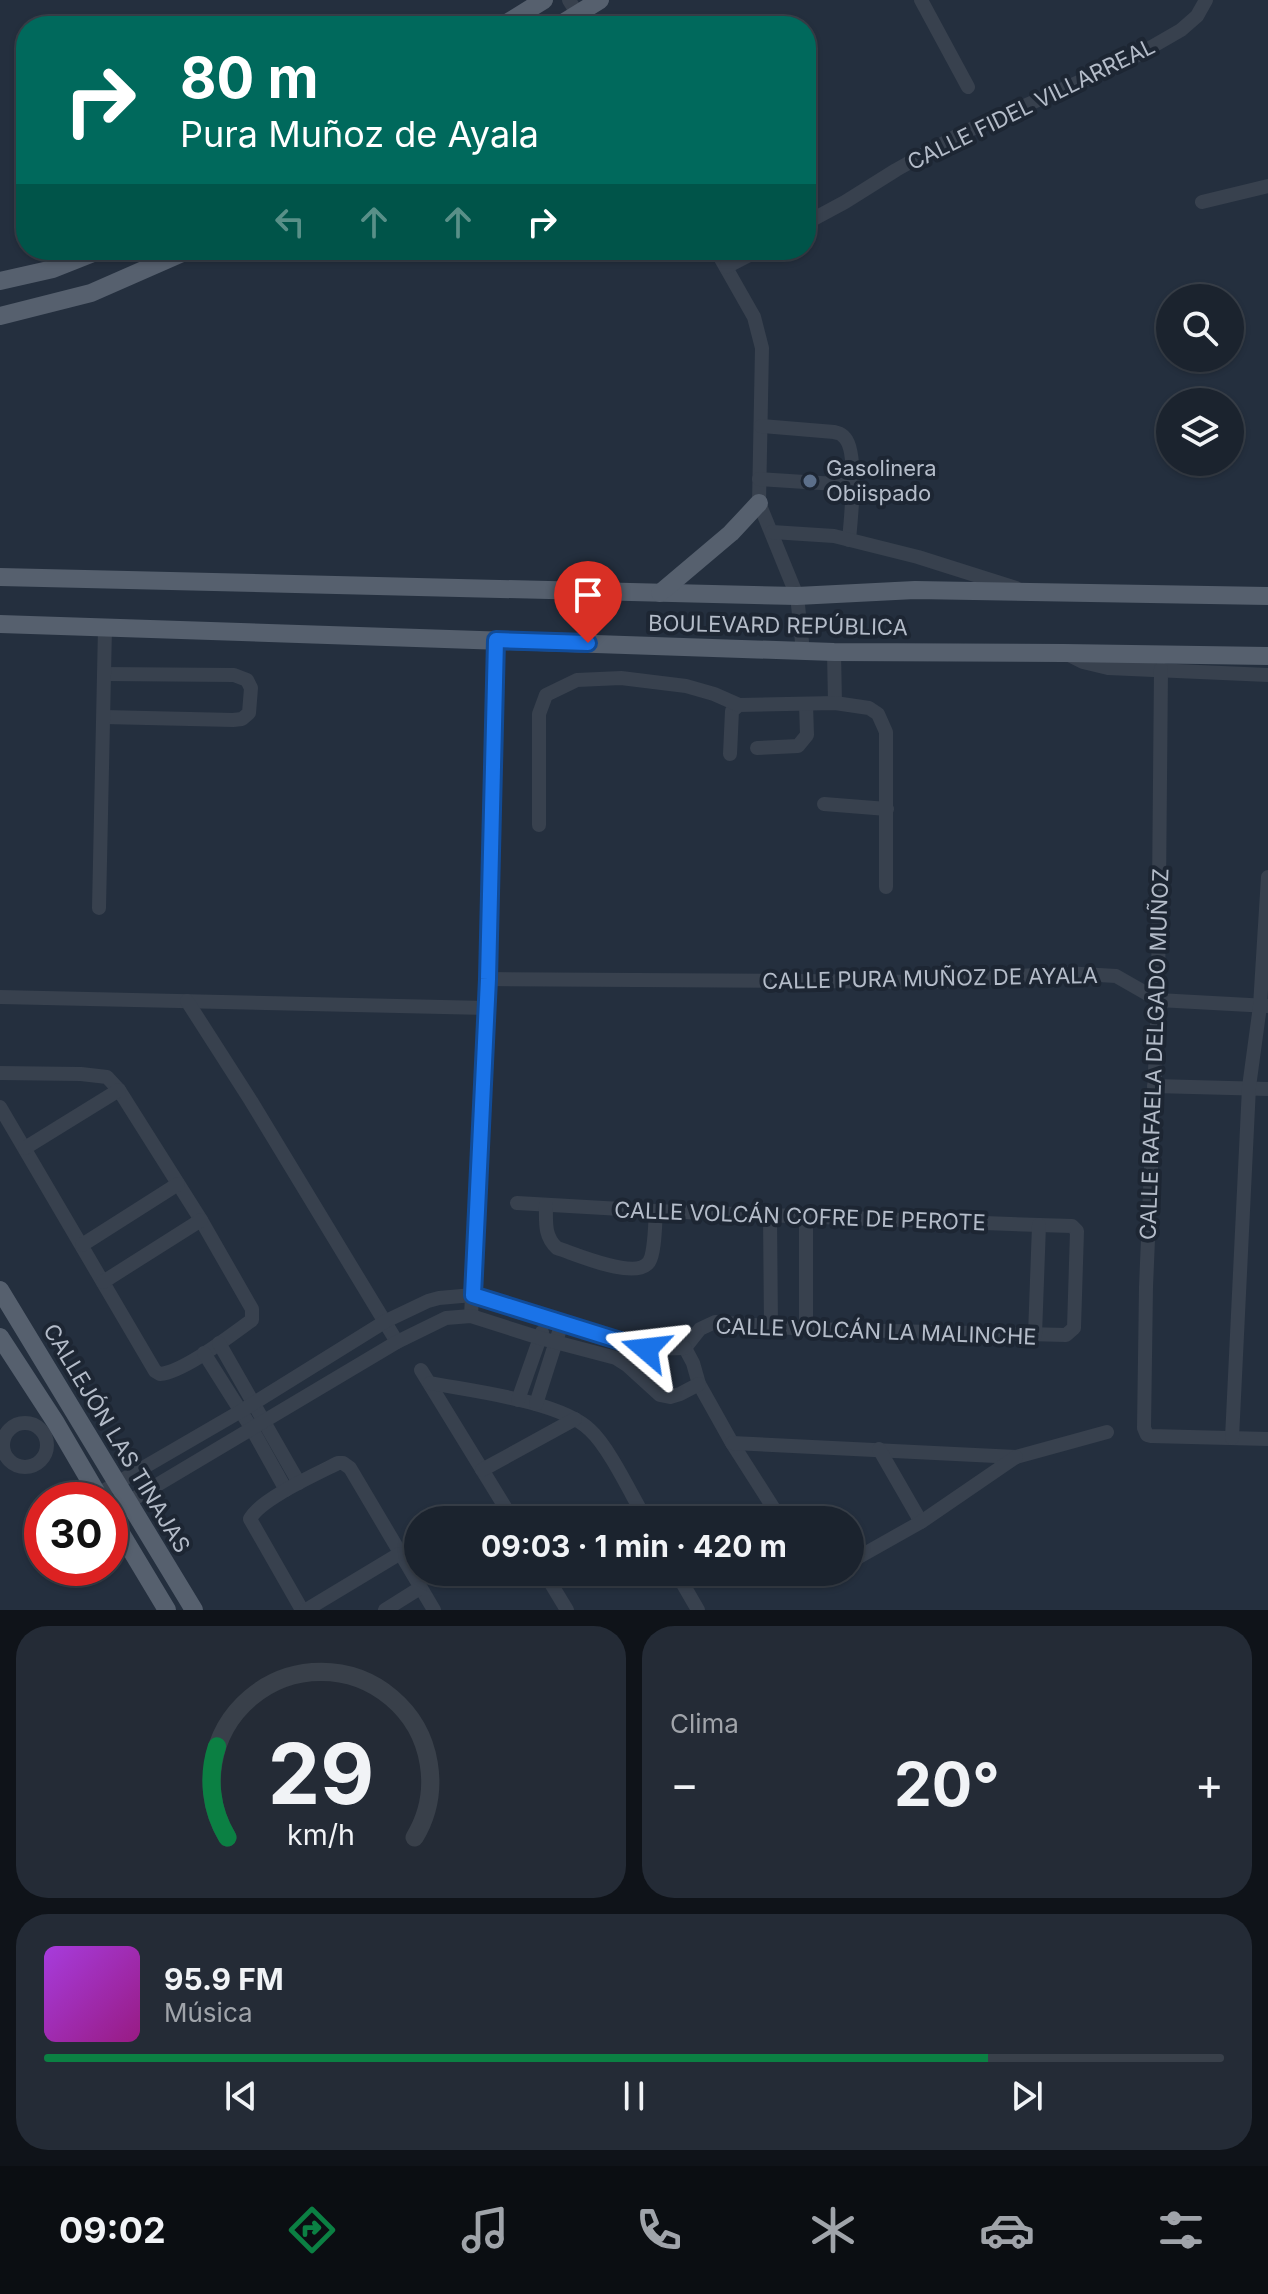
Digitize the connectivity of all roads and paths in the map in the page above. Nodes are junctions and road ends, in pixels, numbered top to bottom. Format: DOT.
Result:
graph roads {
  1 [pos="544,0"];
  2 [pos="600,0"];
  3 [pos="921,0"];
  4 [pos="1206,0"];
  5 [pos="577,13"];
  6 [pos="518,16"];
  7 [pos="968,87"];
  8 [pos="1268,186"];
  9 [pos="1202,202"];
  10 [pos="816,218"];
  11 [pos="76,260"];
  12 [pos="166,260"];
  13 [pos="722,260"];
  14 [pos="740,260"];
  15 [pos="726,267"];
  16 [pos="0,281"];
  17 [pos="0,316"];
  18 [pos="761,426"];
  19 [pos="759,479"];
  20 [pos="852,485"];
  21 [pos="759,503"];
  22 [pos="772,532"];
  23 [pos="849,540"];
  24 [pos="0,577"];
  25 [pos="1028,592"];
  26 [pos="660,593"];
  27 [pos="797,596"];
  28 [pos="1268,596"];
  29 [pos="0,624"];
  30 [pos="105,628"];
  31 [pos="496,640"];
  32 [pos="803,651"];
  33 [pos="834,652"];
  34 [pos="1064,653"];
  35 [pos="1268,656"];
  36 [pos="1161,669"];
  37 [pos="104,674"];
  38 [pos="1268,675"];
  39 [pos="835,703"];
  40 [pos="806,704"];
  41 [pos="739,705"];
  42 [pos="104,717"];
  43 [pos="757,748"];
  44 [pos="730,754"];
  45 [pos="824,804"];
  46 [pos="887,809"];
  47 [pos="539,825"];
  48 [pos="1268,877"];
  49 [pos="886,887"];
  50 [pos="99,908"];
  51 [pos="488,979"];
  52 [pos="0,997"];
  53 [pos="1158,1000"];
  54 [pos="187,1001"];
  55 [pos="1264,1006"];
  56 [pos="487,1008"];
  57 [pos="0,1073"];
  58 [pos="1154,1086"];
  59 [pos="1249,1087"];
  60 [pos="1268,1089"];
  61 [pos="119,1090"];
  62 [pos="0,1107"];
  63 [pos="25,1148"];
  64 [pos="178,1184"];
  65 [pos="517,1203"];
  66 [pos="546,1205"];
  67 [pos="656,1211"];
  68 [pos="770,1216"];
  69 [pos="806,1216"];
  70 [pos="201,1220"];
  71 [pos="1039,1225"];
  72 [pos="82,1245"];
  73 [pos="103,1282"];
  74 [pos="0,1290"];
  75 [pos="473,1295"];
  76 [pos="471,1316"];
  77 [pos="548,1319"];
  78 [pos="386,1321"];
  79 [pos="563,1324"];
  80 [pos="771,1327"];
  81 [pos="1074,1328"];
  82 [pos="806,1329"];
  83 [pos="1035,1335"];
  84 [pos="540,1338"];
  85 [pos="0,1339"];
  86 [pos="556,1341"];
  87 [pos="397,1342"];
  88 [pos="219,1343"];
  89 [pos="685,1348"];
  90 [pos="204,1353"];
  91 [pos="421,1370"];
  92 [pos="430,1383"];
  93 [pos="699,1384"];
  94 [pos="518,1400"];
  95 [pos="536,1404"];
  96 [pos="247,1407"];
  97 [pos="575,1419"];
  98 [pos="258,1425"];
  99 [pos="49,1427"];
  100 [pos="1107,1432"];
  101 [pos="1232,1438"];
  102 [pos="1268,1439"];
  103 [pos="732,1443"];
  104 [pos="2,1447"];
  105 [pos="879,1449"];
  106 [pos="1016,1457"];
  107 [pos="5,1465"];
  108 [pos="482,1470"];
  109 [pos="89,1482"];
  110 [pos="117,1482"];
  111 [pos="121,1482"];
  112 [pos="292,1486"];
  113 [pos="129,1502"];
  114 [pos="504,1506"];
  115 [pos="638,1506"];
  116 [pos="772,1506"];
  117 [pos="921,1522"];
  118 [pos="128,1544"];
  119 [pos="399,1554"];
  120 [pos="864,1554"];
  121 [pos="552,1586"];
  122 [pos="684,1586"];
  123 [pos="420,1588"];
  124 [pos="696,1609"];
  125 [pos="167,1610"];
  126 [pos="194,1610"];
  127 [pos="304,1610"];
  128 [pos="385,1610"];
  129 [pos="434,1610"];
  130 [pos="567,1610"];
  1 -- 6 [label="main road"];
  2 -- 5 [label="main road"];
  3 -- 7 [label="street"];
  4 -- 10 [label="street, CALLE FIDEL VILLARREAL"];
  8 -- 9 [label="street"];
  11 -- 16 [label="main road"];
  12 -- 17 [label="main road"];
  13 -- 15 [label="street"];
  14 -- 15 [label="street"];
  15 -- 18 [label="street"];
  18 -- 19 [label="street"];
  18 -- 20 [label="street"];
  19 -- 20 [label="street"];
  19 -- 21 [label="street"];
  20 -- 23 [label="street"];
  21 -- 22 [label="street"];
  21 -- 26 [label="main road"];
  22 -- 23 [label="street"];
  22 -- 27 [label="street"];
  23 -- 25 [label="street"];
  24 -- 26 [label="main road, BOULEVARD REPÚBLICA"];
  25 -- 27 [label="main road, BOULEVARD REPÚBLICA"];
  25 -- 28 [label="main road, BOULEVARD REPÚBLICA"];
  26 -- 27 [label="main road, BOULEVARD REPÚBLICA"];
  27 -- 32 [label="street"];
  29 -- 30 [label="main road, BOULEVARD REPÚBLICA"];
  30 -- 31 [label="main road, BOULEVARD REPÚBLICA"];
  30 -- 37 [label="street"];
  31 -- 32 [label="main road, BOULEVARD REPÚBLICA"];
  31 -- 51 [label="street"];
  32 -- 33 [label="main road, BOULEVARD REPÚBLICA"];
  33 -- 34 [label="main road, BOULEVARD REPÚBLICA"];
  33 -- 39 [label="street"];
  34 -- 35 [label="main road, BOULEVARD REPÚBLICA"];
  34 -- 36 [label="street"];
  36 -- 38 [label="street"];
  36 -- 53 [label="street, CALLE RAFAELA DELGADO MUÑOZ"];
  37 -- 42 [label="street"];
  37 -- 42 [label="street"];
  39 -- 40 [label="street"];
  39 -- 46 [label="street"];
  40 -- 41 [label="street"];
  40 -- 43 [label="street"];
  41 -- 44 [label="street"];
  41 -- 47 [label="street"];
  42 -- 50 [label="street"];
  45 -- 46 [label="street"];
  46 -- 49 [label="street"];
  48 -- 55 [label="street"];
  51 -- 53 [label="street, CALLE PURA MUÑOZ DE AYALA"];
  51 -- 56 [label="street"];
  52 -- 54 [label="street"];
  53 -- 55 [label="street, CALLE PURA MUÑOZ DE AYALA"];
  53 -- 58 [label="street, CALLE RAFAELA DELGADO MUÑOZ"];
  54 -- 56 [label="street"];
  54 -- 78 [label="street"];
  55 -- 59 [label="street"];
  56 -- 75 [label="street"];
  57 -- 61 [label="street"];
  58 -- 59 [label="street"];
  58 -- 101 [label="street, CALLE RAFAELA DELGADO MUÑOZ"];
  59 -- 60 [label="street"];
  59 -- 101 [label="street"];
  61 -- 63 [label="street"];
  61 -- 64 [label="street"];
  62 -- 63 [label="street"];
  63 -- 72 [label="street"];
  64 -- 70 [label="street"];
  64 -- 72 [label="street"];
  65 -- 66 [label="street, CALLE VOLCÁN COFRE DE PEROTE"];
  66 -- 67 [label="street, CALLE VOLCÁN COFRE DE PEROTE"];
  66 -- 67 [label="street"];
  67 -- 68 [label="street, CALLE VOLCÁN COFRE DE PEROTE"];
  68 -- 69 [label="street, CALLE VOLCÁN COFRE DE PEROTE"];
  68 -- 80 [label="street"];
  69 -- 71 [label="street, CALLE VOLCÁN COFRE DE PEROTE"];
  69 -- 82 [label="street"];
  70 -- 73 [label="street"];
  70 -- 88 [label="street"];
  71 -- 81 [label="street, CALLE VOLCÁN COFRE DE PEROTE"];
  71 -- 83 [label="street"];
  72 -- 73 [label="street"];
  73 -- 90 [label="street"];
  74 -- 110 [label="main road, CALLEJÓN LAS TINAJAS"];
  75 -- 76 [label="street"];
  75 -- 77 [label="street"];
  75 -- 78 [label="street"];
  76 -- 84 [label="street"];
  76 -- 87 [label="street"];
  77 -- 79 [label="street"];
  77 -- 84 [label="street"];
  78 -- 87 [label="street"];
  78 -- 96 [label="street"];
  79 -- 86 [label="street"];
  79 -- 89 [label="street"];
  80 -- 82 [label="street, CALLE VOLCÁN LA MALINCHE"];
  80 -- 89 [label="street, CALLE VOLCÁN LA MALINCHE"];
  81 -- 83 [label="street, CALLE VOLCÁN LA MALINCHE"];
  82 -- 83 [label="street, CALLE VOLCÁN LA MALINCHE"];
  84 -- 86 [label="street"];
  84 -- 94 [label="street"];
  85 -- 99 [label="main road, CALLEJÓN LAS TINAJAS"];
  86 -- 93 [label="street"];
  86 -- 95 [label="street"];
  87 -- 98 [label="street"];
  88 -- 90 [label="street"];
  88 -- 96 [label="street"];
  89 -- 93 [label="street"];
  90 -- 96 [label="street"];
  91 -- 92 [label="street"];
  92 -- 94 [label="street"];
  92 -- 108 [label="street"];
  93 -- 103 [label="street"];
  94 -- 95 [label="street"];
  95 -- 97 [label="street"];
  96 -- 98 [label="street"];
  96 -- 111 [label="street"];
  97 -- 108 [label="street"];
  97 -- 115 [label="street"];
  98 -- 112 [label="street"];
  98 -- 113 [label="street"];
  99 -- 104 [label="street"];
  99 -- 107 [label="street"];
  99 -- 109 [label="main road, CALLEJÓN LAS TINAJAS"];
  100 -- 106 [label="street"];
  101 -- 102 [label="street"];
  103 -- 105 [label="street"];
  103 -- 116 [label="street"];
  104 -- 107 [label="street"];
  105 -- 106 [label="street"];
  105 -- 117 [label="street"];
  106 -- 117 [label="street"];
  108 -- 114 [label="street"];
  112 -- 119 [label="street"];
  112 -- 127 [label="street"];
  113 -- 126 [label="main road, CALLEJÓN LAS TINAJAS"];
  117 -- 120 [label="street"];
  118 -- 125 [label="main road, CALLEJÓN LAS TINAJAS"];
  119 -- 123 [label="street"];
  119 -- 127 [label="street"];
  121 -- 130 [label="street"];
  122 -- 124 [label="street"];
  123 -- 128 [label="street"];
  123 -- 129 [label="street"];
}
